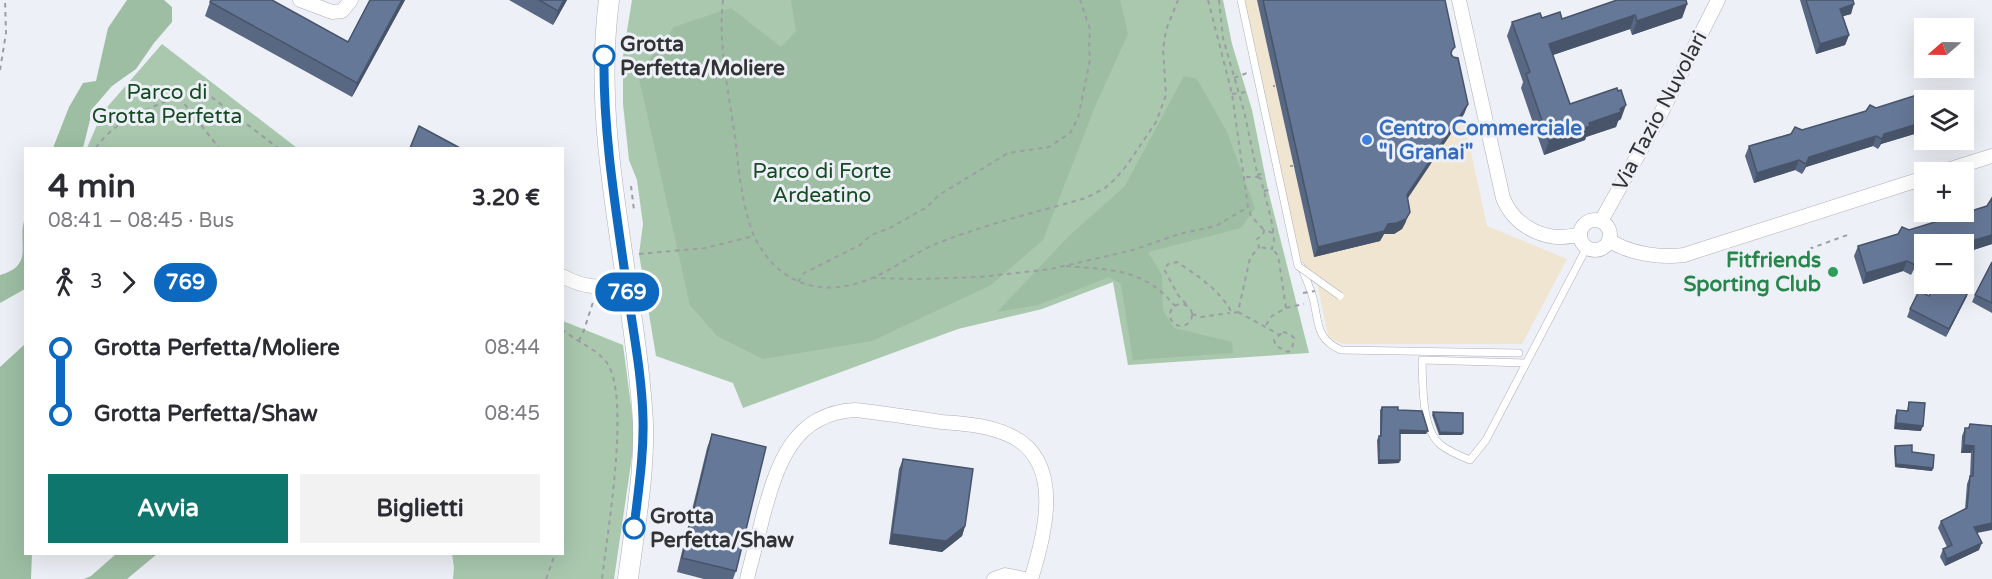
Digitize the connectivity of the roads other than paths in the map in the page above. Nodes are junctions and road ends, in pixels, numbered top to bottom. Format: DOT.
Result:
graph roads {
  1 [pos="300,0"];
  2 [pos="351,0"];
  3 [pos="609,0"];
  4 [pos="1242,0"];
  5 [pos="1459,0"];
  6 [pos="1718,0"];
  7 [pos="1992,156"];
  8 [pos="1973,162"];
  9 [pos="1914,181"];
  10 [pos="1601,221"];
  11 [pos="1580,234"];
  12 [pos="1609,240"];
  13 [pos="1587,247"];
  14 [pos="564,277"];
  15 [pos="627,286"];
  16 [pos="1340,296"];
  17 [pos="1519,353"];
  18 [pos="1526,363"];
  19 [pos="628,579"];
  20 [pos="747,579"];
  21 [pos="994,579"];
  22 [pos="1025,579"];
  23 [pos="1031,579"];
  1 -- 2 [label="street"];
  3 -- 15 [label="street"];
  4 -- 16 [label="lane, bridge"];
  4 -- 17 [label="lane"];
  5 -- 11 [label="street"];
  6 -- 10 [label="street, Via Tazio Nuvolari"];
  7 -- 8 [label="street"];
  9 -- 12 [label="street"];
  10 -- 11 [label="street"];
  10 -- 12 [label="street"];
  11 -- 13 [label="street"];
  12 -- 13 [label="street"];
  13 -- 18 [label="lane"];
  14 -- 15 [label="street"];
  15 -- 19 [label="street"];
  18 -- 18 [label="lane"];
  20 -- 23 [label="street"];
  21 -- 22 [label="street"];
}
